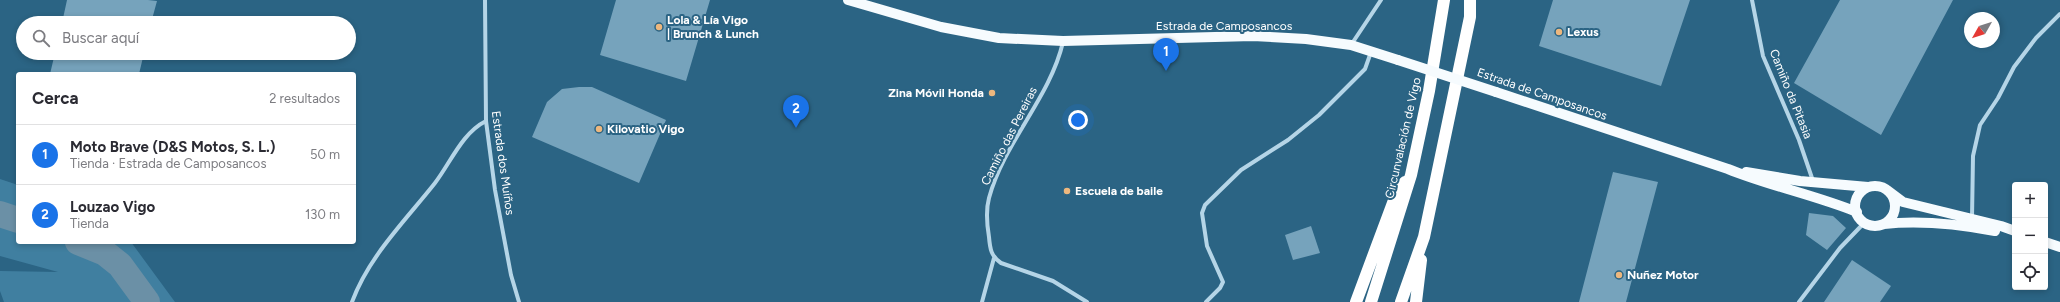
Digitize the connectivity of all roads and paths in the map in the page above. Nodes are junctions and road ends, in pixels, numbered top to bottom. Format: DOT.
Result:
graph roads {
  1 [pos="485,0"];
  2 [pos="848,0"];
  3 [pos="1381,0"];
  4 [pos="1444,0"];
  5 [pos="1470,0"];
  6 [pos="1752,0"];
  7 [pos="2060,14"];
  8 [pos="1063,41"];
  9 [pos="1351,45"];
  10 [pos="1372,52"];
  11 [pos="486,120"];
  12 [pos="1728,169"];
  13 [pos="1411,175"];
  14 [pos="1814,183"];
  15 [pos="1868,187"];
  16 [pos="1887,190"];
  17 [pos="1857,212"];
  18 [pos="1972,219"];
  19 [pos="1865,222"];
  20 [pos="1884,224"];
  21 [pos="2012,230"];
  22 [pos="2012,234"];
  23 [pos="1424,237"];
  24 [pos="2048,243"];
  25 [pos="2060,247"];
  26 [pos="994,258"];
  27 [pos="352,302"];
  28 [pos="518,302"];
  29 [pos="982,302"];
  30 [pos="1087,302"];
  31 [pos="1206,302"];
  32 [pos="1356,302"];
  33 [pos="1371,302"];
  34 [pos="1401,302"];
  35 [pos="1416,302"];
  36 [pos="1799,302"];
  1 -- 11 [label="street, Estrada dos Muíños"];
  2 -- 8 [label="main road, Estrada de Camposancos"];
  3 -- 9 [label="street"];
  4 -- 13 [label="highway, Circunvalación de Vigo"];
  5 -- 23 [label="highway"];
  6 -- 14 [label="street, Camiño da Pitasia"];
  7 -- 18 [label="street"];
  8 -- 9 [label="main road, Estrada de Camposancos"];
  8 -- 26 [label="street, Camiño das Pereiras"];
  9 -- 10 [label="main road, Estrada de Camposancos"];
  10 -- 12 [label="main road, Estrada de Camposancos, bridge"];
  10 -- 31 [label="street"];
  11 -- 27 [label="street"];
  11 -- 28 [label="street, Estrada dos Muíños"];
  12 -- 14 [label="main road, Estrada de Camposancos"];
  12 -- 17 [label="main road, Estrada de Camposancos"];
  13 -- 32 [label="highway"];
  13 -- 33 [label="highway, Circunvalación de Vigo"];
  14 -- 15 [label="main road, Estrada de Camposancos"];
  15 -- 16 [label="main road, Estrada de Camposancos"];
  15 -- 17 [label="main road"];
  16 -- 18 [label="main road, Estrada de Camposancos"];
  16 -- 20 [label="main road"];
  17 -- 19 [label="main road"];
  18 -- 21 [label="main road, Estrada de Camposancos"];
  19 -- 20 [label="main road"];
  19 -- 36 [label="street"];
  20 -- 22 [label="main road"];
  23 -- 34 [label="highway"];
  23 -- 35 [label="highway"];
  24 -- 25 [label="main road"];
  26 -- 29 [label="street"];
  26 -- 30 [label="street"];
}
